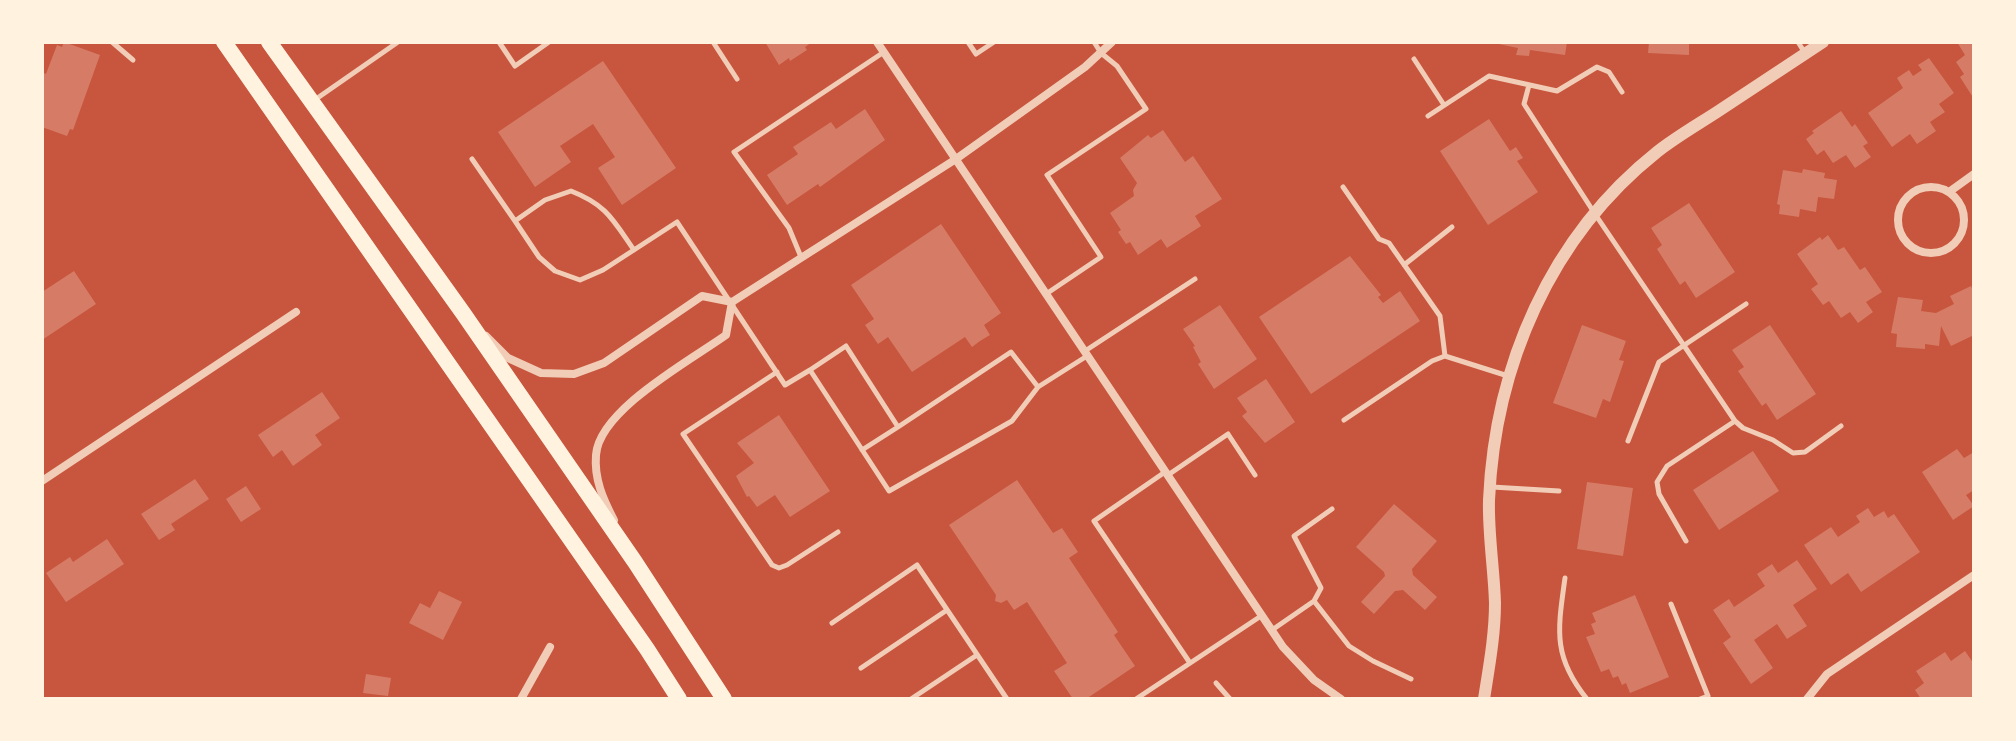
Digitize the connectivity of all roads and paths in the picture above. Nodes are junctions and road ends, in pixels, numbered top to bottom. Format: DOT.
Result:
graph roads {
  1 [pos="112,42"];
  2 [pos="224,42"];
  3 [pos="269,42"];
  4 [pos="398,42"];
  5 [pos="499,42"];
  6 [pos="549,42"];
  7 [pos="713,42"];
  8 [pos="877,42"];
  9 [pos="968,42"];
  10 [pos="994,42"];
  11 [pos="1094,42"];
  12 [pos="1112,42"];
  13 [pos="1798,42"];
  14 [pos="1823,42"];
  15 [pos="884,52"];
  16 [pos="1101,53"];
  17 [pos="1805,54"];
  18 [pos="1414,59"];
  19 [pos="133,60"];
  20 [pos="737,79"];
  21 [pos="1529,85"];
  22 [pos="1622,92"];
  23 [pos="311,101"];
  24 [pos="1444,105"];
  25 [pos="1428,116"];
  26 [pos="472,159"];
  27 [pos="956,159"];
  28 [pos="1974,174"];
  29 [pos="1343,187"];
  30 [pos="1949,192"];
  31 [pos="1595,214"];
  32 [pos="515,221"];
  33 [pos="1452,227"];
  34 [pos="634,250"];
  35 [pos="802,258"];
  36 [pos="1404,265"];
  37 [pos="1195,279"];
  38 [pos="1046,294"];
  39 [pos="732,302"];
  40 [pos="1746,304"];
  41 [pos="296,312"];
  42 [pos="463,313"];
  43 [pos="1684,346"];
  44 [pos="1086,354"];
  45 [pos="1445,356"];
  46 [pos="810,370"];
  47 [pos="777,372"];
  48 [pos="1508,376"];
  49 [pos="1038,387"];
  50 [pos="1344,420"];
  51 [pos="1735,421"];
  52 [pos="1841,426"];
  53 [pos="898,427"];
  54 [pos="1628,441"];
  55 [pos="862,450"];
  56 [pos="1166,474"];
  57 [pos="1255,475"];
  58 [pos="42,481"];
  59 [pos="1491,486"];
  60 [pos="1559,491"];
  61 [pos="1332,509"];
  62 [pos="838,532"];
  63 [pos="1686,541"];
  64 [pos="635,562"];
  65 [pos="1974,575"];
  66 [pos="1565,578"];
  67 [pos="1314,601"];
  68 [pos="1671,604"];
  69 [pos="947,610"];
  70 [pos="1261,616"];
  71 [pos="832,623"];
  72 [pos="1271,630"];
  73 [pos="550,647"];
  74 [pos="977,655"];
  75 [pos="1190,663"];
  76 [pos="861,668"];
  77 [pos="1411,679"];
  78 [pos="1216,683"];
  79 [pos="521,699"];
  80 [pos="679,699"];
  81 [pos="724,699"];
  82 [pos="911,699"];
  83 [pos="1007,699"];
  84 [pos="1136,699"];
  85 [pos="1230,699"];
  86 [pos="1341,699"];
  87 [pos="1484,699"];
  88 [pos="1587,699"];
  89 [pos="1700,699"];
  90 [pos="1807,699"];
  1 -- 19 [label="lane"];
  2 -- 80 [label="main road"];
  3 -- 23 [label="main road"];
  4 -- 23 [label="lane"];
  5 -- 6 [label="lane"];
  7 -- 20 [label="lane"];
  8 -- 15 [label="street"];
  9 -- 10 [label="lane"];
  11 -- 16 [label="lane"];
  12 -- 16 [label="street"];
  13 -- 17 [label="lane"];
  14 -- 17 [label="street"];
  15 -- 27 [label="street"];
  15 -- 35 [label="lane"];
  16 -- 27 [label="street"];
  16 -- 38 [label="lane"];
  17 -- 31 [label="street"];
  18 -- 24 [label="lane"];
  21 -- 22 [label="lane"];
  21 -- 24 [label="lane"];
  21 -- 31 [label="lane"];
  23 -- 42 [label="main road"];
  24 -- 25 [label="lane"];
  26 -- 32 [label="lane"];
  27 -- 35 [label="street"];
  27 -- 38 [label="street"];
  28 -- 30 [label="street"];
  29 -- 36 [label="lane"];
  30 -- 30 [label="street"];
  31 -- 43 [label="lane"];
  31 -- 48 [label="street"];
  32 -- 34 [label="lane"];
  32 -- 34 [label="lane"];
  33 -- 36 [label="lane"];
  34 -- 39 [label="lane"];
  35 -- 39 [label="street"];
  36 -- 45 [label="lane"];
  37 -- 44 [label="lane"];
  38 -- 44 [label="street"];
  39 -- 42 [label="street"];
  39 -- 47 [label="lane"];
  39 -- 64 [label="street"];
  40 -- 43 [label="lane"];
  41 -- 58 [label="street"];
  42 -- 64 [label="main road"];
  43 -- 51 [label="lane"];
  43 -- 54 [label="lane"];
  44 -- 49 [label="lane"];
  44 -- 56 [label="street"];
  45 -- 48 [label="lane"];
  45 -- 50 [label="lane"];
  46 -- 47 [label="lane"];
  46 -- 53 [label="lane"];
  46 -- 55 [label="lane"];
  47 -- 62 [label="lane"];
  48 -- 59 [label="street"];
  49 -- 53 [label="lane"];
  49 -- 55 [label="lane"];
  51 -- 52 [label="lane"];
  51 -- 63 [label="lane"];
  53 -- 55 [label="lane"];
  56 -- 57 [label="lane"];
  56 -- 70 [label="street"];
  56 -- 75 [label="lane"];
  59 -- 60 [label="lane"];
  59 -- 87 [label="street"];
  61 -- 67 [label="lane"];
  64 -- 81 [label="main road"];
  65 -- 90 [label="street"];
  66 -- 88 [label="lane"];
  67 -- 72 [label="lane"];
  67 -- 77 [label="lane"];
  68 -- 89 [label="lane"];
  69 -- 71 [label="lane"];
  69 -- 74 [label="lane"];
  69 -- 76 [label="lane"];
  70 -- 72 [label="street"];
  70 -- 75 [label="lane"];
  72 -- 86 [label="street"];
  73 -- 79 [label="street"];
  74 -- 82 [label="lane"];
  74 -- 83 [label="lane"];
  75 -- 84 [label="lane"];
  78 -- 85 [label="lane"];
}
